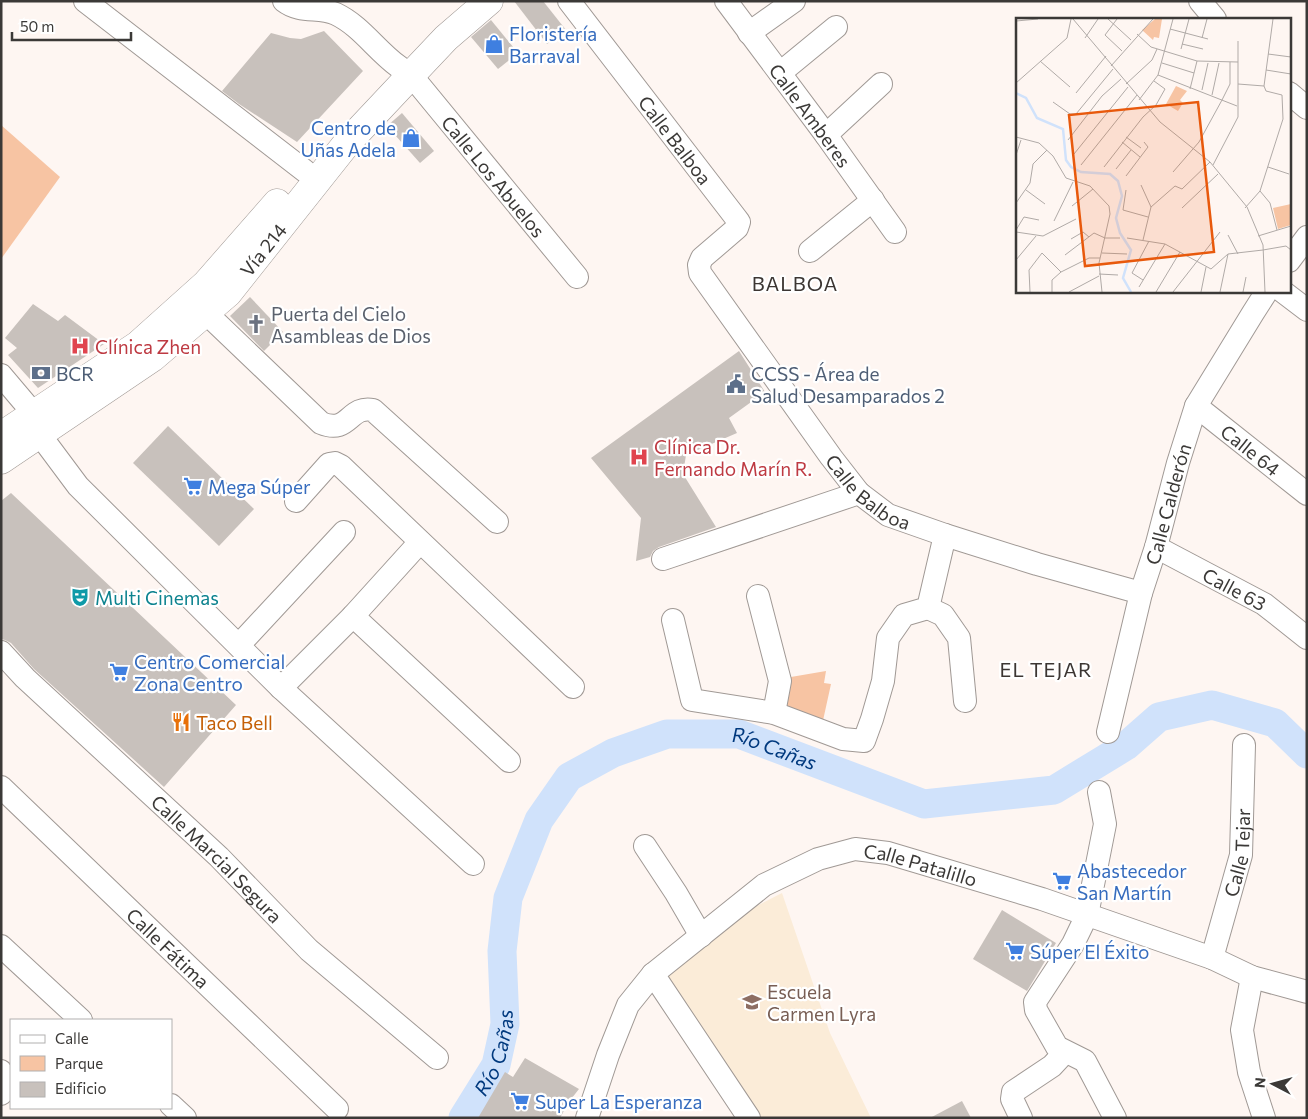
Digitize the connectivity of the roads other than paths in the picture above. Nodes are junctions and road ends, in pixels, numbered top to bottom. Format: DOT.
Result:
graph roads {
  1 [pos="85,1"];
  2 [pos="284,1"];
  3 [pos="466,1"];
  4 [pos="489,1"];
  5 [pos="569,1"];
  6 [pos="726,1"];
  7 [pos="794,1"];
  8 [pos="1200,1"];
  9 [pos="1214,18"];
  10 [pos="836,27"];
  11 [pos="749,33"];
  12 [pos="404,70"];
  13 [pos="780,72"];
  14 [pos="881,84"];
  15 [pos="1290,95"];
  16 [pos="1307,108"];
  17 [pos="826,135"];
  18 [pos="305,171"];
  19 [pos="873,200"];
  20 [pos="894,232"];
  21 [pos="1307,237"];
  22 [pos="810,251"];
  23 [pos="1290,260"];
  24 [pos="577,278"];
  25 [pos="1266,292"];
  26 [pos="1283,292"];
  27 [pos="1307,310"];
  28 [pos="205,312"];
  29 [pos="1,375"];
  30 [pos="1196,406"];
  31 [pos="37,425"];
  32 [pos="1,436"];
  33 [pos="1,460"];
  34 [pos="859,493"];
  35 [pos="1307,494"];
  36 [pos="296,501"];
  37 [pos="497,522"];
  38 [pos="344,532"];
  39 [pos="945,535"];
  40 [pos="420,542"];
  41 [pos="1156,546"];
  42 [pos="663,559"];
  43 [pos="1140,593"];
  44 [pos="758,596"];
  45 [pos="928,608"];
  46 [pos="353,616"];
  47 [pos="673,620"];
  48 [pos="1307,638"];
  49 [pos="239,645"];
  50 [pos="1,652"];
  51 [pos="280,688"];
  52 [pos="573,688"];
  53 [pos="965,701"];
  54 [pos="774,713"];
  55 [pos="1108,732"];
  56 [pos="1244,745"];
  57 [pos="509,761"];
  58 [pos="1,787"];
  59 [pos="1099,792"];
  60 [pos="645,846"];
  61 [pos="473,864"];
  62 [pos="1087,915"];
  63 [pos="701,936"];
  64 [pos="1,946"];
  65 [pos="1212,958"];
  66 [pos="653,974"];
  67 [pos="1252,977"];
  68 [pos="1307,992"];
  69 [pos="80,1019"];
  70 [pos="1065,1052"];
  71 [pos="437,1058"];
  72 [pos="1,1070"];
  73 [pos="1,1094"];
  74 [pos="172,1106"];
  75 [pos="337,1110"];
  76 [pos="185,1118"];
  77 [pos="587,1118"];
  78 [pos="749,1118"];
  79 [pos="1021,1118"];
  80 [pos="1115,1118"];
  81 [pos="1264,1118"];
  1 -- 18 [label="street"];
  2 -- 12 [label="street, Calle Los Abuelos"];
  3 -- 12 [label="main road, Vía 214"];
  4 -- 12 [label="main road, Vía 214"];
  5 -- 34 [label="street, Calle Balboa"];
  6 -- 11 [label="street, Calle Amberes"];
  7 -- 11 [label="street"];
  8 -- 9 [label="street"];
  10 -- 13 [label="street"];
  11 -- 13 [label="street, Calle Amberes"];
  12 -- 18 [label="main road, Vía 214"];
  12 -- 24 [label="street, Calle Los Abuelos"];
  12 -- 28 [label="main road, Vía 214"];
  13 -- 17 [label="street, Calle Amberes"];
  14 -- 17 [label="street"];
  15 -- 16 [label="street"];
  17 -- 19 [label="street, Calle Amberes"];
  18 -- 31 [label="main road, Vía 214"];
  19 -- 20 [label="street, Calle Amberes"];
  19 -- 22 [label="street"];
  21 -- 23 [label="street"];
  25 -- 30 [label="street, Calle Calderón"];
  26 -- 27 [label="street"];
  28 -- 31 [label="main road, Vía 214"];
  28 -- 37 [label="street"];
  29 -- 31 [label="street"];
  30 -- 35 [label="street, Calle 64"];
  30 -- 41 [label="street, Calle Calderón"];
  31 -- 32 [label="main road, Vía 214"];
  31 -- 33 [label="main road, Vía 214"];
  31 -- 49 [label="street"];
  34 -- 39 [label="street, Calle Balboa"];
  34 -- 42 [label="street"];
  36 -- 40 [label="street"];
  38 -- 49 [label="street"];
  39 -- 43 [label="street, Calle Balboa"];
  39 -- 45 [label="street"];
  40 -- 46 [label="street"];
  40 -- 52 [label="street"];
  41 -- 43 [label="street, Calle Calderón"];
  41 -- 48 [label="street, Calle 63"];
  43 -- 55 [label="street, Calle Calderón"];
  44 -- 54 [label="street"];
  45 -- 53 [label="street"];
  45 -- 54 [label="street"];
  46 -- 51 [label="street"];
  46 -- 57 [label="street"];
  47 -- 54 [label="street"];
  49 -- 51 [label="street"];
  50 -- 71 [label="street, Calle Marcial Segura"];
  51 -- 61 [label="street"];
  56 -- 65 [label="street, Calle Tejar"];
  58 -- 75 [label="street, Calle Fátima"];
  59 -- 62 [label="street"];
  60 -- 63 [label="street"];
  62 -- 63 [label="street, Calle Patalillo"];
  62 -- 65 [label="street, Calle Patalillo"];
  62 -- 70 [label="street"];
  63 -- 66 [label="street, Calle Patalillo"];
  64 -- 69 [label="street"];
  65 -- 67 [label="street, Calle Patalillo"];
  66 -- 77 [label="street, Calle Patalillo"];
  66 -- 78 [label="street"];
  67 -- 68 [label="street, Calle Patalillo"];
  67 -- 81 [label="street"];
  70 -- 79 [label="street"];
  70 -- 80 [label="street"];
  72 -- 73 [label="street"];
  74 -- 76 [label="street"];
}
